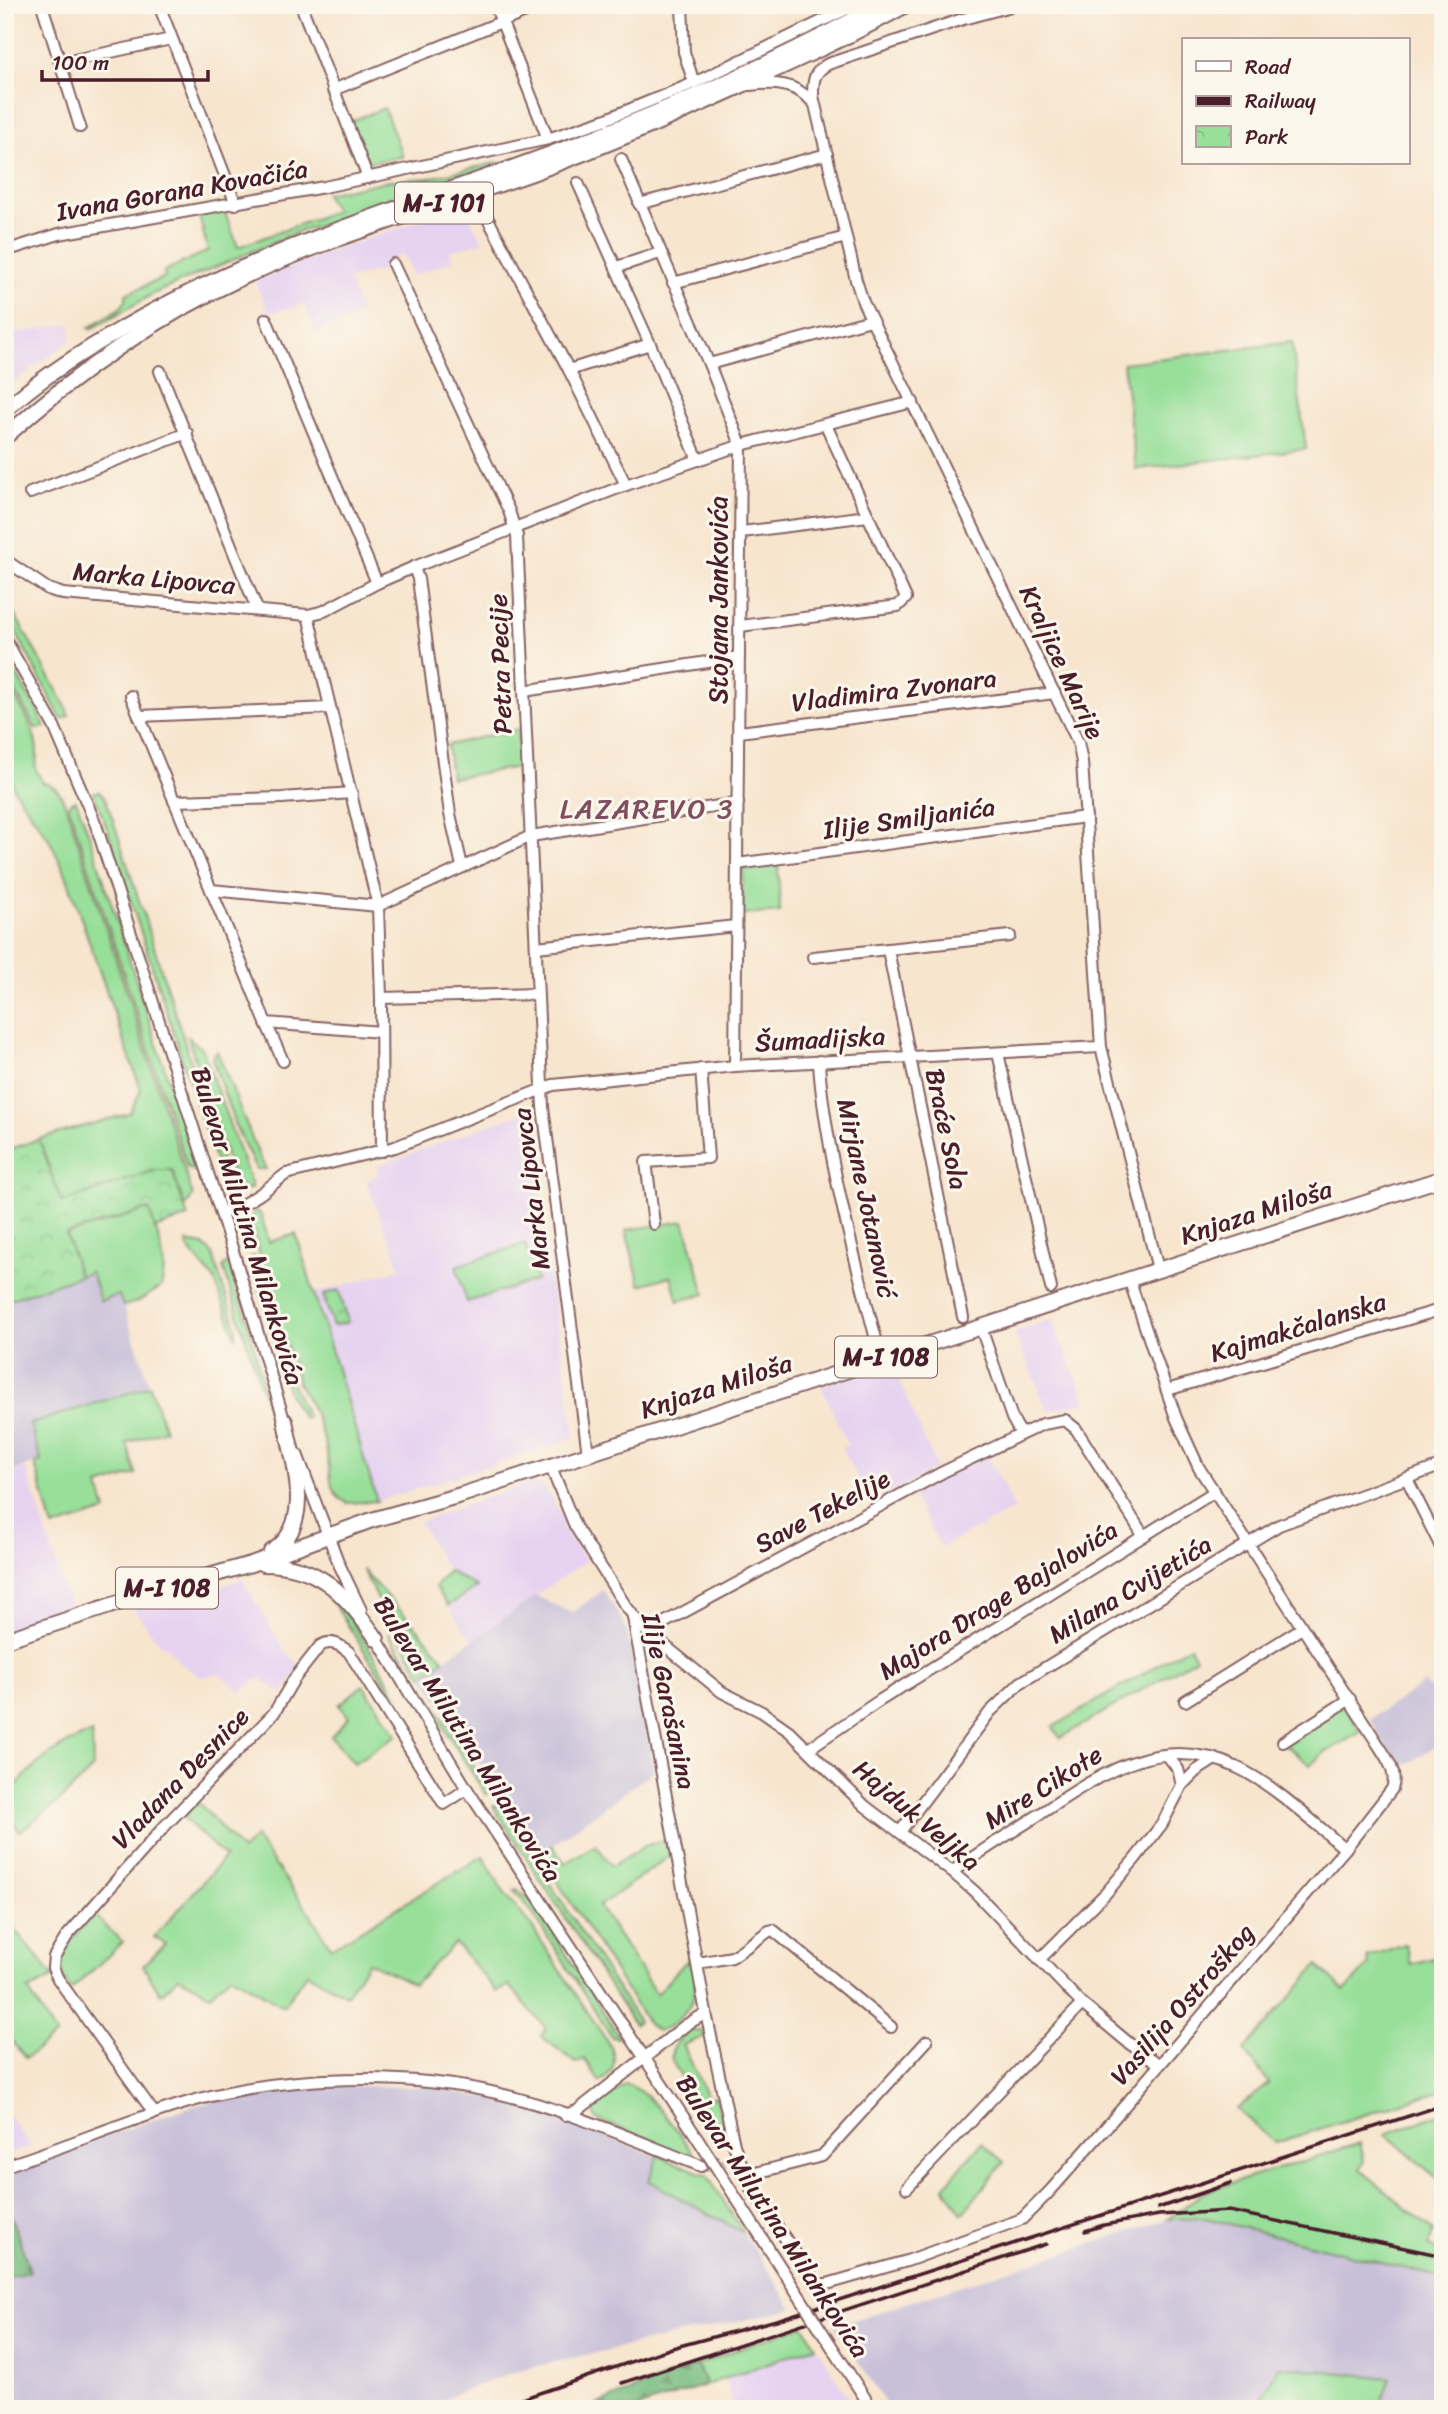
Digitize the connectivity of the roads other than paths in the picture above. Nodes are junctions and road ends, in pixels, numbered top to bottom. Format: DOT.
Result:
graph roads {
  1 [pos="42,5"];
  2 [pos="159,5"];
  3 [pos="300,5"];
  4 [pos="495,5"];
  5 [pos="543,5"];
  6 [pos="682,5"];
  7 [pos="855,5"];
  8 [pos="880,5"];
  9 [pos="906,5"];
  10 [pos="1015,5"];
  11 [pos="841,9"];
  12 [pos="501,21"];
  13 [pos="171,39"];
  14 [pos="60,63"];
  15 [pos="694,83"];
  16 [pos="740,86"];
  17 [pos="333,90"];
  18 [pos="815,105"];
  19 [pos="80,127"];
  20 [pos="548,139"];
  21 [pos="827,154"];
  22 [pos="621,159"];
  23 [pos="368,178"];
  24 [pos="578,183"];
  25 [pos="236,204"];
  26 [pos="639,204"];
  27 [pos="481,206"];
  28 [pos="846,237"];
  29 [pos="5,251"];
  30 [pos="660,253"];
  31 [pos="393,264"];
  32 [pos="617,267"];
  33 [pos="673,283"];
  34 [pos="266,318"];
  35 [pos="871,320"];
  36 [pos="650,344"];
  37 [pos="709,364"];
  38 [pos="569,370"];
  39 [pos="160,371"];
  40 [pos="913,402"];
  41 [pos="6,410"];
  42 [pos="826,425"];
  43 [pos="187,433"];
  44 [pos="5,437"];
  45 [pos="741,445"];
  46 [pos="698,460"];
  47 [pos="626,485"];
  48 [pos="30,493"];
  49 [pos="868,516"];
  50 [pos="515,527"];
  51 [pos="741,532"];
  52 [pos="5,560"];
  53 [pos="414,567"];
  54 [pos="377,583"];
  55 [pos="257,609"];
  56 [pos="308,615"];
  57 [pos="740,626"];
  58 [pos="5,639"];
  59 [pos="739,657"];
  60 [pos="524,691"];
  61 [pos="1055,693"];
  62 [pos="131,696"];
  63 [pos="330,708"];
  64 [pos="139,716"];
  65 [pos="740,732"];
  66 [pos="352,793"];
  67 [pos="174,801"];
  68 [pos="738,803"];
  69 [pos="1086,817"];
  70 [pos="531,836"];
  71 [pos="737,864"];
  72 [pos="462,866"];
  73 [pos="211,890"];
  74 [pos="378,906"];
  75 [pos="736,926"];
  76 [pos="1010,936"];
  77 [pos="536,947"];
  78 [pos="888,950"];
  79 [pos="813,957"];
  80 [pos="537,994"];
  81 [pos="382,998"];
  82 [pos="267,1023"];
  83 [pos="381,1032"];
  84 [pos="1101,1047"];
  85 [pos="998,1052"];
  86 [pos="908,1056"];
  87 [pos="283,1061"];
  88 [pos="819,1061"];
  89 [pos="735,1066"];
  90 [pos="701,1069"];
  91 [pos="542,1089"];
  92 [pos="382,1151"];
  93 [pos="1443,1178"];
  94 [pos="221,1213"];
  95 [pos="654,1224"];
  96 [pos="1158,1269"];
  97 [pos="1129,1279"];
  98 [pos="1051,1288"];
  99 [pos="1443,1309"];
  100 [pos="963,1317"];
  101 [pos="981,1328"];
  102 [pos="877,1343"];
  103 [pos="1167,1390"];
  104 [pos="285,1421"];
  105 [pos="1021,1434"];
  106 [pos="588,1454"];
  107 [pos="550,1465"];
  108 [pos="1443,1465"];
  109 [pos="1407,1479"];
  110 [pos="1214,1492"];
  111 [pos="1143,1535"];
  112 [pos="330,1537"];
  113 [pos="1249,1542"];
  114 [pos="1443,1551"];
  115 [pos="251,1564"];
  116 [pos="633,1617"];
  117 [pos="1302,1628"];
  118 [pos="647,1632"];
  119 [pos="377,1639"];
  120 [pos="5,1640"];
  121 [pos="1350,1699"];
  122 [pos="1185,1701"];
  123 [pos="1283,1741"];
  124 [pos="808,1749"];
  125 [pos="1167,1755"];
  126 [pos="1215,1759"];
  127 [pos="1182,1785"];
  128 [pos="467,1789"];
  129 [pos="900,1832"];
  130 [pos="1345,1849"];
  131 [pos="953,1872"];
  132 [pos="1039,1960"];
  133 [pos="698,1963"];
  134 [pos="1082,2004"];
  135 [pos="706,2013"];
  136 [pos="891,2026"];
  137 [pos="927,2041"];
  138 [pos="643,2057"];
  139 [pos="1159,2064"];
  140 [pos="154,2113"];
  141 [pos="565,2115"];
  142 [pos="5,2166"];
  143 [pos="701,2166"];
  144 [pos="744,2176"];
  145 [pos="907,2188"];
  146 [pos="813,2279"];
  147 [pos="872,2409"];
  1 -- 14 [label="street"];
  2 -- 13 [label="street"];
  3 -- 17 [label="street"];
  4 -- 12 [label="street"];
  5 -- 12 [label="street"];
  6 -- 15 [label="street"];
  7 -- 11 [label="street, Ivana Gorana Kovačića"];
  8 -- 41 [label="main road, M-I 101"];
  9 -- 16 [label="main road, M-I 101"];
  10 -- 18 [label="street"];
  11 -- 15 [label="street, Ivana Gorana Kovačića"];
  12 -- 17 [label="street"];
  12 -- 20 [label="street"];
  13 -- 14 [label="street"];
  13 -- 25 [label="street"];
  14 -- 19 [label="street"];
  15 -- 20 [label="street, Ivana Gorana Kovačića"];
  16 -- 18 [label="street"];
  16 -- 44 [label="main road, M-I 101"];
  17 -- 23 [label="street"];
  18 -- 21 [label="street, Kraljice Marije"];
  20 -- 23 [label="street, Ivana Gorana Kovačića"];
  21 -- 26 [label="street"];
  21 -- 28 [label="street, Kraljice Marije"];
  22 -- 26 [label="street, Stojana Jankovića"];
  23 -- 25 [label="street, Ivana Gorana Kovačića"];
  24 -- 32 [label="street"];
  25 -- 29 [label="street, Ivana Gorana Kovačića"];
  26 -- 30 [label="street, Stojana Jankovića"];
  27 -- 38 [label="street"];
  28 -- 33 [label="street"];
  28 -- 35 [label="street, Kraljice Marije"];
  30 -- 32 [label="street"];
  30 -- 33 [label="street, Stojana Jankovića"];
  31 -- 50 [label="street, Petra Pecije"];
  32 -- 36 [label="street"];
  33 -- 37 [label="street, Stojana Jankovića"];
  34 -- 54 [label="street"];
  35 -- 37 [label="street"];
  35 -- 40 [label="street, Kraljice Marije"];
  36 -- 38 [label="street"];
  36 -- 46 [label="street"];
  37 -- 45 [label="street, Stojana Jankovića"];
  38 -- 47 [label="street"];
  39 -- 43 [label="street"];
  40 -- 42 [label="street, Marka Lipovca"];
  40 -- 61 [label="street, Kraljice Marije"];
  42 -- 45 [label="street, Marka Lipovca"];
  42 -- 49 [label="street"];
  43 -- 48 [label="street"];
  43 -- 55 [label="street"];
  45 -- 46 [label="street, Marka Lipovca"];
  45 -- 51 [label="street, Stojana Jankovića"];
  46 -- 47 [label="street, Marka Lipovca"];
  47 -- 50 [label="street, Marka Lipovca"];
  49 -- 51 [label="street"];
  49 -- 57 [label="street"];
  50 -- 53 [label="street, Marka Lipovca"];
  50 -- 60 [label="street, Petra Pecije"];
  51 -- 57 [label="street, Stojana Jankovića"];
  52 -- 55 [label="street, Marka Lipovca"];
  53 -- 54 [label="street, Marka Lipovca"];
  53 -- 72 [label="street"];
  54 -- 56 [label="street, Marka Lipovca"];
  55 -- 56 [label="street, Marka Lipovca"];
  56 -- 63 [label="street"];
  57 -- 59 [label="street, Stojana Jankovića"];
  58 -- 94 [label="street, Bulevar Milutina Milankovića"];
  59 -- 60 [label="street"];
  59 -- 65 [label="street, Stojana Jankovića"];
  60 -- 70 [label="street, Petra Pecije"];
  61 -- 65 [label="street, Vladimira Zvonara"];
  61 -- 69 [label="street, Kraljice Marije"];
  62 -- 64 [label="street"];
  63 -- 64 [label="street"];
  63 -- 66 [label="street"];
  64 -- 67 [label="street"];
  65 -- 68 [label="street, Stojana Jankovića"];
  66 -- 67 [label="street"];
  66 -- 74 [label="street"];
  67 -- 73 [label="street"];
  68 -- 70 [label="street"];
  68 -- 71 [label="street, Stojana Jankovića"];
  69 -- 71 [label="street, Ilije Smiljanića"];
  69 -- 84 [label="street, Kraljice Marije"];
  70 -- 72 [label="street"];
  70 -- 77 [label="street, Petra Pecije"];
  71 -- 75 [label="street, Stojana Jankovića"];
  72 -- 74 [label="street"];
  73 -- 74 [label="street"];
  73 -- 82 [label="street"];
  74 -- 81 [label="street"];
  75 -- 77 [label="street"];
  75 -- 89 [label="street, Stojana Jankovića"];
  76 -- 78 [label="street"];
  77 -- 80 [label="street, Petra Pecije"];
  78 -- 79 [label="street"];
  78 -- 86 [label="street, Braće Sola"];
  80 -- 81 [label="street"];
  80 -- 91 [label="street, Petra Pecije"];
  81 -- 83 [label="street"];
  82 -- 83 [label="street"];
  82 -- 87 [label="street"];
  83 -- 92 [label="street"];
  84 -- 85 [label="street, Šumadijska"];
  84 -- 96 [label="street, Kraljice Marije"];
  85 -- 86 [label="street, Šumadijska"];
  85 -- 98 [label="street"];
  86 -- 88 [label="street, Šumadijska"];
  86 -- 100 [label="street, Braće Sola"];
  88 -- 89 [label="street, Šumadijska"];
  88 -- 102 [label="street, Mirjane Jotanović"];
  89 -- 90 [label="street, Šumadijska"];
  90 -- 91 [label="street, Šumadijska"];
  90 -- 95 [label="street"];
  91 -- 92 [label="street, Marka Lipovca"];
  91 -- 106 [label="street, Marka Lipovca"];
  92 -- 94 [label="street, Marka Lipovca"];
  93 -- 96 [label="main road, Knjaza Miloša / M-I 108"];
  94 -- 104 [label="street, Bulevar Milutina Milankovića"];
  96 -- 97 [label="main road, Knjaza Miloša / M-I 108"];
  97 -- 101 [label="main road, Knjaza Miloša / M-I 108"];
  97 -- 103 [label="street, Vasilija Ostroškog"];
  99 -- 103 [label="street, Kajmakčalanska"];
  101 -- 105 [label="street"];
  101 -- 106 [label="main road, Knjaza Miloša / M-I 108"];
  103 -- 110 [label="street, Vasilija Ostroškog"];
  104 -- 112 [label="street, Bulevar Milutina Milankovića"];
  104 -- 115 [label="main road"];
  105 -- 111 [label="street, Save Tekelije"];
  105 -- 118 [label="street, Save Tekelije"];
  106 -- 107 [label="main road, Knjaza Miloša / M-I 108"];
  107 -- 112 [label="main road, Knjaza Miloša / M-I 108"];
  107 -- 116 [label="street, Ilije Garašanina"];
  108 -- 109 [label="street, Milana Cvijetića"];
  109 -- 113 [label="street, Milana Cvijetića"];
  109 -- 114 [label="street"];
  110 -- 111 [label="street, Majora Drage Bajalovića"];
  110 -- 113 [label="street, Vasilija Ostroškog"];
  111 -- 124 [label="street, Majora Drage Bajalovića"];
  112 -- 115 [label="main road, Knjaza Miloša / M-I 108"];
  112 -- 119 [label="street, Bulevar Milutina Milankovića"];
  113 -- 117 [label="street, Vasilija Ostroškog"];
  113 -- 129 [label="street, Milana Cvijetića"];
  115 -- 119 [label="main road"];
  115 -- 120 [label="main road, Knjaza Miloša / M-I 108"];
  116 -- 118 [label="street, Hajduk Veljka"];
  116 -- 133 [label="street, Ilije Garašanina"];
  117 -- 121 [label="street, Vasilija Ostroškog"];
  117 -- 122 [label="street"];
  118 -- 124 [label="street, Hajduk Veljka"];
  119 -- 128 [label="street, Bulevar Milutina Milankovića"];
  121 -- 123 [label="street"];
  121 -- 130 [label="street, Vasilija Ostroškog"];
  124 -- 129 [label="street, Hajduk Veljka"];
  125 -- 126 [label="street, Mire Cikote"];
  125 -- 127 [label="street"];
  125 -- 131 [label="street, Mire Cikote"];
  126 -- 127 [label="street"];
  126 -- 130 [label="street, Mire Cikote"];
  127 -- 132 [label="street"];
  128 -- 138 [label="street, Bulevar Milutina Milankovića"];
  128 -- 140 [label="street, Vladana Desnice"];
  129 -- 131 [label="street, Hajduk Veljka"];
  130 -- 139 [label="street, Vasilija Ostroškog"];
  131 -- 132 [label="street, Hajduk Veljka"];
  132 -- 134 [label="street, Hajduk Veljka"];
  133 -- 135 [label="street, Ilije Garašanina"];
  133 -- 136 [label="street"];
  134 -- 139 [label="street, Hajduk Veljka"];
  134 -- 145 [label="street"];
  135 -- 138 [label="street"];
  135 -- 144 [label="street, Ilije Garašanina"];
  137 -- 144 [label="street"];
  138 -- 141 [label="street"];
  138 -- 147 [label="street, Bulevar Milutina Milankovića, bridge"];
  139 -- 146 [label="street, Vasilija Ostroškog"];
  140 -- 141 [label="street"];
  140 -- 142 [label="street"];
  141 -- 143 [label="street"];
  144 -- 146 [label="street, Ilije Garašanina"];
}
